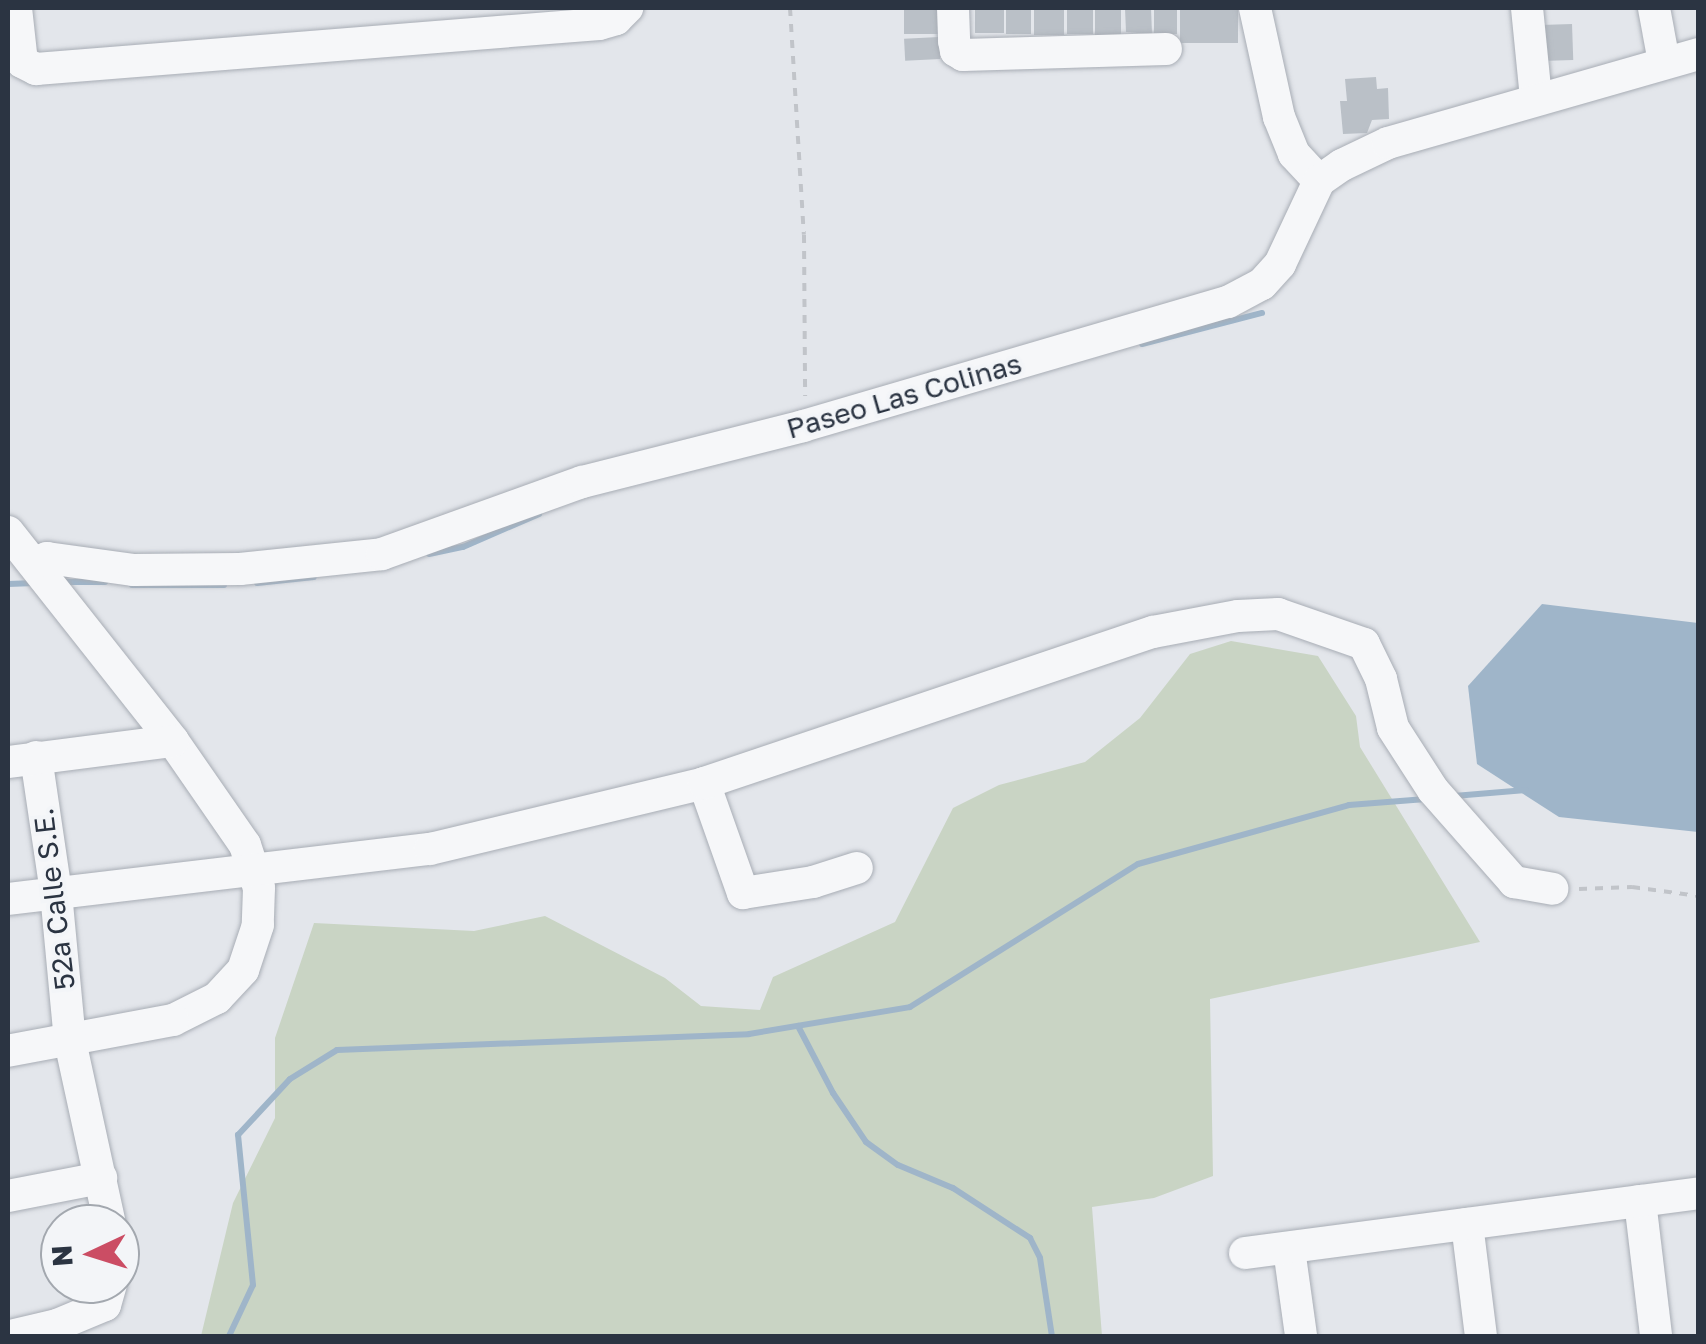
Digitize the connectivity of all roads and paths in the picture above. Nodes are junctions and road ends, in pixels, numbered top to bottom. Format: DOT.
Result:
graph roads {
  1 [pos="16,8"];
  2 [pos="628,8"];
  3 [pos="790,8"];
  4 [pos="953,8"];
  5 [pos="1255,8"];
  6 [pos="1528,8"];
  7 [pos="1654,8"];
  8 [pos="419,22"];
  9 [pos="1166,49"];
  10 [pos="1698,54"];
  11 [pos="1664,62"];
  12 [pos="1536,98"];
  13 [pos="1318,181"];
  14 [pos="803,426"];
  15 [pos="8,532"];
  16 [pos="38,568"];
  17 [pos="173,741"];
  18 [pos="22,760"];
  19 [pos="704,783"];
  20 [pos="857,868"];
  21 [pos="256,869"];
  22 [pos="1552,889"];
  23 [pos="56,892"];
  24 [pos="1698,896"];
  25 [pos="8,899"];
  26 [pos="70,1042"];
  27 [pos="8,1051"];
  28 [pos="101,1178"];
  29 [pos="1698,1194"];
  30 [pos="8,1196"];
  31 [pos="1640,1201"];
  32 [pos="106,1204"];
  33 [pos="1468,1224"];
  34 [pos="1289,1248"];
  35 [pos="1245,1254"];
  36 [pos="92,1304"];
  37 [pos="10,1336"];
  38 [pos="1301,1336"];
  39 [pos="1481,1336"];
  40 [pos="1656,1336"];
  1 -- 8 [label="street"];
  2 -- 8 [label="street"];
  3 -- 14 [label="path"];
  4 -- 9 [label="street"];
  5 -- 13 [label="street"];
  6 -- 12 [label="street"];
  7 -- 11 [label="street"];
  10 -- 11 [label="street"];
  11 -- 12 [label="street"];
  12 -- 13 [label="street"];
  13 -- 14 [label="street, Paseo Las Colinas"];
  14 -- 16 [label="street, Paseo Las Colinas"];
  15 -- 16 [label="street"];
  16 -- 17 [label="street"];
  17 -- 18 [label="street"];
  17 -- 21 [label="street"];
  18 -- 23 [label="street, 52a Calle S.E."];
  19 -- 20 [label="street"];
  19 -- 21 [label="street"];
  19 -- 22 [label="street"];
  21 -- 23 [label="street"];
  21 -- 26 [label="street"];
  22 -- 24 [label="path"];
  23 -- 25 [label="street"];
  23 -- 26 [label="street, 52a Calle S.E."];
  26 -- 27 [label="street"];
  26 -- 28 [label="street, 52a Calle S.E."];
  28 -- 30 [label="street"];
  28 -- 32 [label="street, 52a Calle S.E."];
  29 -- 31 [label="street"];
  31 -- 33 [label="street"];
  31 -- 40 [label="street"];
  33 -- 34 [label="street"];
  33 -- 39 [label="street"];
  34 -- 35 [label="street"];
  34 -- 38 [label="street"];
  36 -- 37 [label="street"];
}
